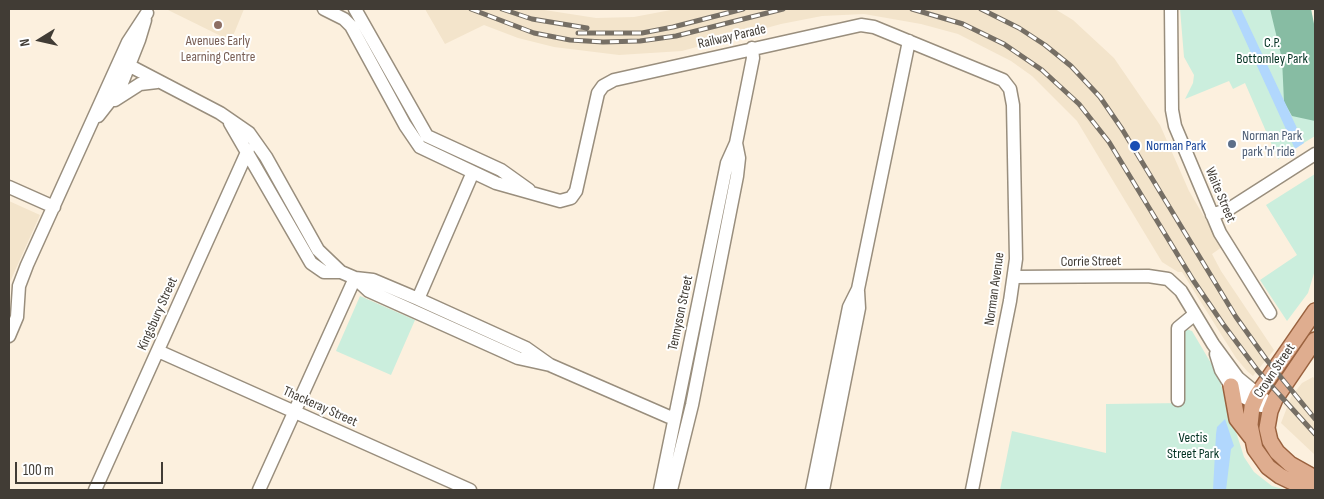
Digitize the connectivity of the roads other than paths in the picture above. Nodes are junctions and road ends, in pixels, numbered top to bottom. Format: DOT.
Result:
graph roads {
  1 [pos="324,9"];
  2 [pos="355,9"];
  3 [pos="1171,9"];
  4 [pos="147,11"];
  5 [pos="908,41"];
  6 [pos="752,48"];
  7 [pos="130,66"];
  8 [pos="160,83"];
  9 [pos="1010,89"];
  10 [pos="106,106"];
  11 [pos="227,118"];
  12 [pos="89,128"];
  13 [pos="736,143"];
  14 [pos="248,150"];
  15 [pos="1315,154"];
  16 [pos="473,172"];
  17 [pos="9,187"];
  18 [pos="535,194"];
  19 [pos="54,207"];
  20 [pos="1212,215"];
  21 [pos="341,272"];
  22 [pos="1014,277"];
  23 [pos="355,278"];
  24 [pos="858,289"];
  25 [pos="418,299"];
  26 [pos="13,304"];
  27 [pos="1315,311"];
  28 [pos="1270,313"];
  29 [pos="1195,314"];
  30 [pos="9,336"];
  31 [pos="1315,340"];
  32 [pos="1214,344"];
  33 [pos="158,351"];
  34 [pos="550,366"];
  35 [pos="1231,386"];
  36 [pos="1256,399"];
  37 [pos="1178,400"];
  38 [pos="1271,408"];
  39 [pos="294,412"];
  40 [pos="674,419"];
  41 [pos="1251,437"];
  42 [pos="1315,478"];
  43 [pos="94,490"];
  44 [pos="259,490"];
  45 [pos="470,490"];
  46 [pos="660,490"];
  47 [pos="671,490"];
  48 [pos="812,490"];
  49 [pos="823,490"];
  50 [pos="972,490"];
  51 [pos="1309,490"];
  1 -- 16 [label="street, Railway Parade"];
  2 -- 18 [label="street, Railway Parade"];
  3 -- 20 [label="street, Waite Street"];
  4 -- 7 [label="street"];
  4 -- 12 [label="street"];
  5 -- 6 [label="street, Railway Parade"];
  5 -- 9 [label="street, Railway Parade"];
  5 -- 24 [label="street"];
  6 -- 13 [label="street, Tennyson Street"];
  6 -- 18 [label="street, Railway Parade"];
  7 -- 8 [label="street"];
  7 -- 10 [label="street"];
  8 -- 10 [label="street"];
  8 -- 11 [label="street"];
  9 -- 22 [label="street, Norman Avenue"];
  10 -- 12 [label="street"];
  11 -- 14 [label="street"];
  11 -- 21 [label="street"];
  12 -- 19 [label="street"];
  13 -- 40 [label="street, Tennyson Street"];
  13 -- 47 [label="street, Tennyson Street"];
  14 -- 21 [label="street"];
  14 -- 33 [label="street, Kingsbury Street"];
  15 -- 20 [label="street"];
  16 -- 18 [label="street, Railway Parade"];
  16 -- 25 [label="street"];
  17 -- 19 [label="street"];
  19 -- 26 [label="street"];
  20 -- 28 [label="street, Waite Street"];
  21 -- 23 [label="street"];
  22 -- 29 [label="street, Corrie Street"];
  22 -- 50 [label="street, Norman Avenue"];
  23 -- 25 [label="street"];
  23 -- 34 [label="street"];
  23 -- 39 [label="street"];
  24 -- 48 [label="street"];
  24 -- 49 [label="street"];
  25 -- 34 [label="street"];
  26 -- 30 [label="street"];
  27 -- 36 [label="main road, Crown Street"];
  29 -- 32 [label="street"];
  29 -- 37 [label="street"];
  31 -- 38 [label="main road, Crown Street"];
  32 -- 35 [label="street"];
  32 -- 36 [label="street"];
  33 -- 39 [label="street, Thackeray Street"];
  33 -- 43 [label="street, Kingsbury Street"];
  34 -- 40 [label="street"];
  35 -- 36 [label="street"];
  35 -- 41 [label="main road"];
  36 -- 38 [label="street"];
  36 -- 41 [label="main road, Crown Street"];
  38 -- 42 [label="main road"];
  39 -- 44 [label="street"];
  39 -- 45 [label="street, Thackeray Street"];
  40 -- 46 [label="street, Tennyson Street"];
  41 -- 51 [label="main road"];
}
